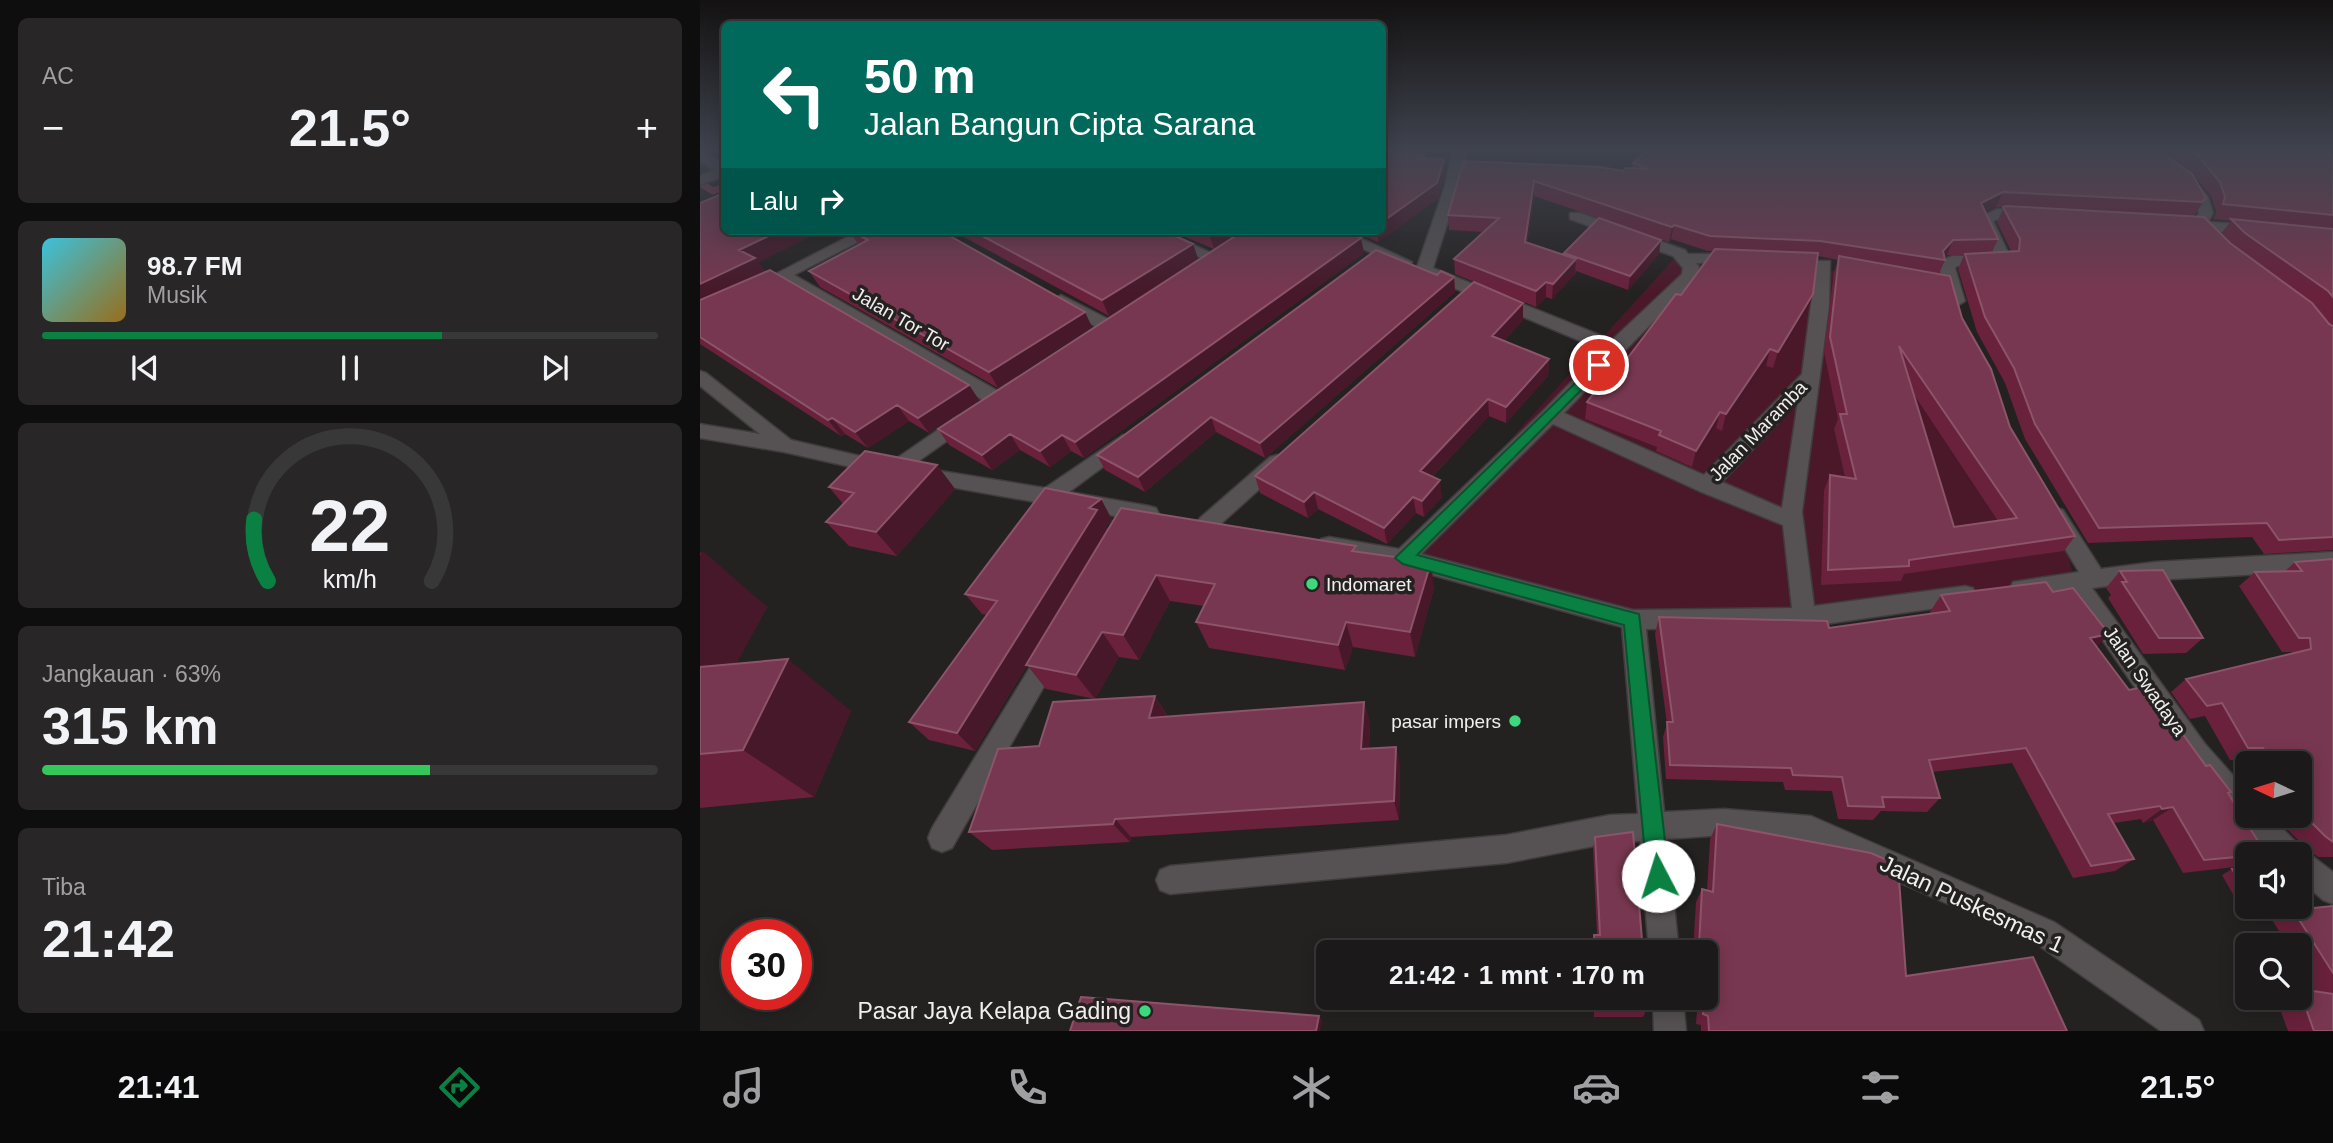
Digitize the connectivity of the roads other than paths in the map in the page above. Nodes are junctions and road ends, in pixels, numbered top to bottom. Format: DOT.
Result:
graph roads {
  1 [pos="1449,196"];
  2 [pos="2202,196"];
  3 [pos="1575,216"];
  4 [pos="2048,218"];
  5 [pos="2171,224"];
  6 [pos="2199,225"];
  7 [pos="2266,231"];
  8 [pos="863,235"];
  9 [pos="1163,235"];
  10 [pos="1341,235"];
  11 [pos="2217,244"];
  12 [pos="1381,253"];
  13 [pos="1748,257"];
  14 [pos="1686,259"];
  15 [pos="1846,265"];
  16 [pos="1359,269"];
  17 [pos="1424,270"];
  18 [pos="1194,272"];
  19 [pos="782,275"];
  20 [pos="1928,281"];
  21 [pos="759,286"];
  22 [pos="1952,286"];
  23 [pos="1051,294"];
  24 [pos="1962,321"];
  25 [pos="1086,341"];
  26 [pos="1615,348"];
  27 [pos="700,377"];
  28 [pos="1810,377"];
  29 [pos="1551,415"];
  30 [pos="700,431"];
  31 [pos="1137,432"];
  32 [pos="784,445"];
  33 [pos="1289,452"];
  34 [pos="896,470"];
  35 [pos="1706,486"];
  36 [pos="1047,498"];
  37 [pos="2046,500"];
  38 [pos="1134,512"];
  39 [pos="1791,520"];
  40 [pos="1207,524"];
  41 [pos="1233,528"];
  42 [pos="1120,535"];
  43 [pos="1311,542"];
  44 [pos="1403,558"];
  45 [pos="2333,561"];
  46 [pos="2084,579"];
  47 [pos="1804,617"];
  48 [pos="1633,620"];
  49 [pos="1065,628"];
  50 [pos="2235,797"];
  51 [pos="1654,826"];
  52 [pos="2264,828"];
  53 [pos="942,838"];
  54 [pos="2278,842"];
  55 [pos="2312,872"];
  56 [pos="1170,880"];
  57 [pos="2333,890"];
  58 [pos="1663,940"];
  59 [pos="1669,1010"];
  60 [pos="1670,1031"];
  61 [pos="2188,1031"];
  1 -- 17 [label="street"];
  2 -- 6 [label="street"];
  3 -- 14 [label="street"];
  4 -- 22 [label="street"];
  5 -- 6 [label="street"];
  6 -- 7 [label="street"];
  6 -- 11 [label="street"];
  8 -- 19 [label="street"];
  9 -- 18 [label="street"];
  10 -- 12 [label="street"];
  12 -- 16 [label="street"];
  12 -- 17 [label="street"];
  13 -- 14 [label="street"];
  14 -- 26 [label="street"];
  15 -- 28 [label="street, Jalan Maramba"];
  17 -- 26 [label="street"];
  19 -- 21 [label="street"];
  19 -- 34 [label="street, Jalan Tor Tor"];
  20 -- 22 [label="street"];
  22 -- 24 [label="street"];
  23 -- 25 [label="street"];
  26 -- 29 [label="street"];
  27 -- 32 [label="street"];
  28 -- 35 [label="street, Jalan Maramba"];
  28 -- 39 [label="street, Jalan Maramba"];
  29 -- 35 [label="street, Jalan Maramba"];
  29 -- 44 [label="street"];
  30 -- 32 [label="street"];
  31 -- 36 [label="street"];
  32 -- 34 [label="street"];
  33 -- 40 [label="street"];
  34 -- 36 [label="street"];
  35 -- 39 [label="street, Jalan Maramba"];
  36 -- 38 [label="street"];
  37 -- 46 [label="street, Jalan Swadaya"];
  38 -- 40 [label="street"];
  38 -- 42 [label="street"];
  39 -- 47 [label="street, Jalan Maramba"];
  40 -- 41 [label="street"];
  43 -- 44 [label="street"];
  44 -- 48 [label="street"];
  45 -- 46 [label="street"];
  46 -- 47 [label="street"];
  46 -- 50 [label="street, Jalan Swadaya"];
  47 -- 48 [label="street"];
  48 -- 51 [label="street"];
  49 -- 53 [label="street"];
  51 -- 56 [label="street, Jalan Puskesmas 1"];
  51 -- 58 [label="street"];
  51 -- 61 [label="street, Jalan Puskesmas 1"];
  52 -- 54 [label="street"];
  55 -- 57 [label="street"];
  59 -- 60 [label="street"];
}
